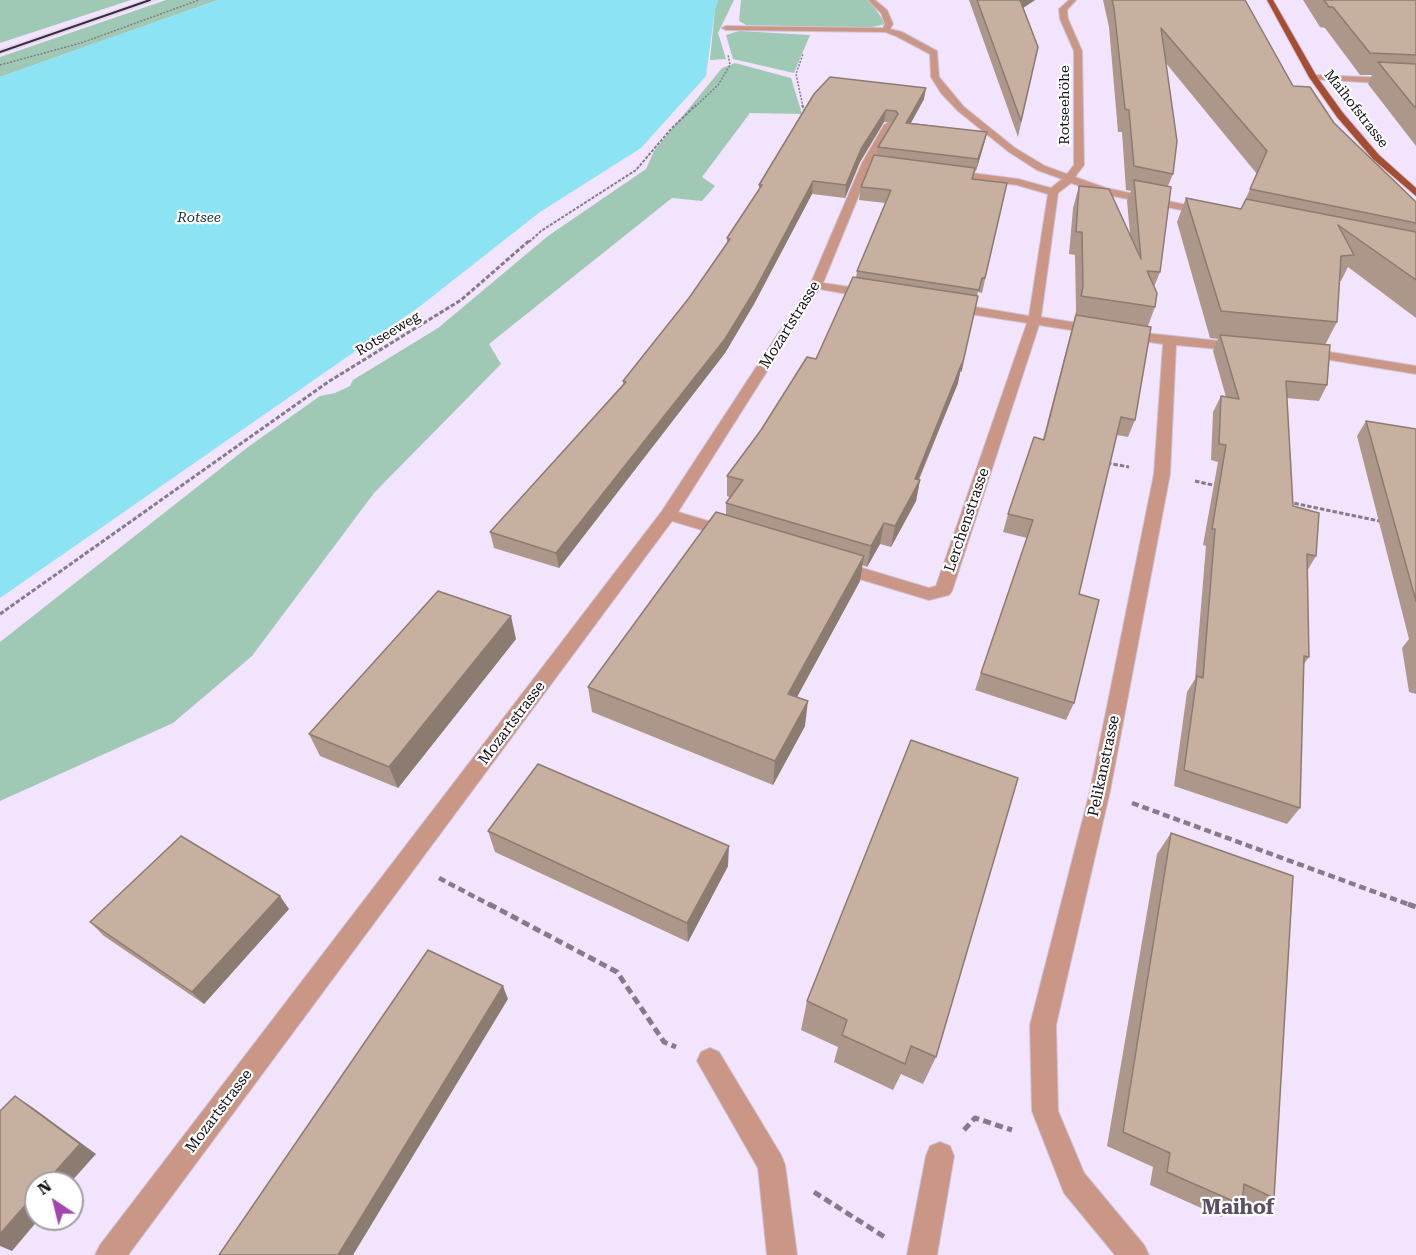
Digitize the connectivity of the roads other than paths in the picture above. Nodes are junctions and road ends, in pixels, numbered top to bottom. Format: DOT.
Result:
graph roads {
  1 [pos="871,0"];
  2 [pos="1073,0"];
  3 [pos="1270,0"];
  4 [pos="726,28"];
  5 [pos="886,30"];
  6 [pos="1313,77"];
  7 [pos="1416,82"];
  8 [pos="889,125"];
  9 [pos="937,171"];
  10 [pos="1069,179"];
  11 [pos="1053,192"];
  12 [pos="1416,193"];
  13 [pos="1219,214"];
  14 [pos="816,285"];
  15 [pos="885,296"];
  16 [pos="942,306"];
  17 [pos="1034,321"];
  18 [pos="1170,342"];
  19 [pos="1251,348"];
  20 [pos="1297,352"];
  21 [pos="1416,369"];
  22 [pos="668,515"];
  23 [pos="747,539"];
  24 [pos="827,563"];
  25 [pos="710,1061"];
  26 [pos="940,1156"];
  27 [pos="110,1255"];
  28 [pos="782,1255"];
  29 [pos="921,1255"];
  30 [pos="1134,1255"];
  1 -- 5 [label="street"];
  2 -- 10 [label="street, Rotseehöhe"];
  3 -- 6 [label="main road, Maihofstrasse"];
  4 -- 5 [label="street"];
  5 -- 10 [label="street"];
  6 -- 7 [label="street"];
  6 -- 12 [label="main road, Maihofstrasse"];
  8 -- 14 [label="street, Mozartstrasse"];
  9 -- 11 [label="street"];
  10 -- 11 [label="street"];
  10 -- 13 [label="street"];
  11 -- 17 [label="street, Lerchenstrasse"];
  14 -- 15 [label="street"];
  14 -- 22 [label="street, Mozartstrasse"];
  16 -- 17 [label="street"];
  17 -- 18 [label="street"];
  17 -- 24 [label="street, Lerchenstrasse"];
  18 -- 19 [label="street"];
  18 -- 30 [label="street, Pelikanstrasse"];
  20 -- 21 [label="street"];
  22 -- 23 [label="street"];
  22 -- 27 [label="street, Mozartstrasse"];
  25 -- 28 [label="street"];
  26 -- 29 [label="street"];
}
